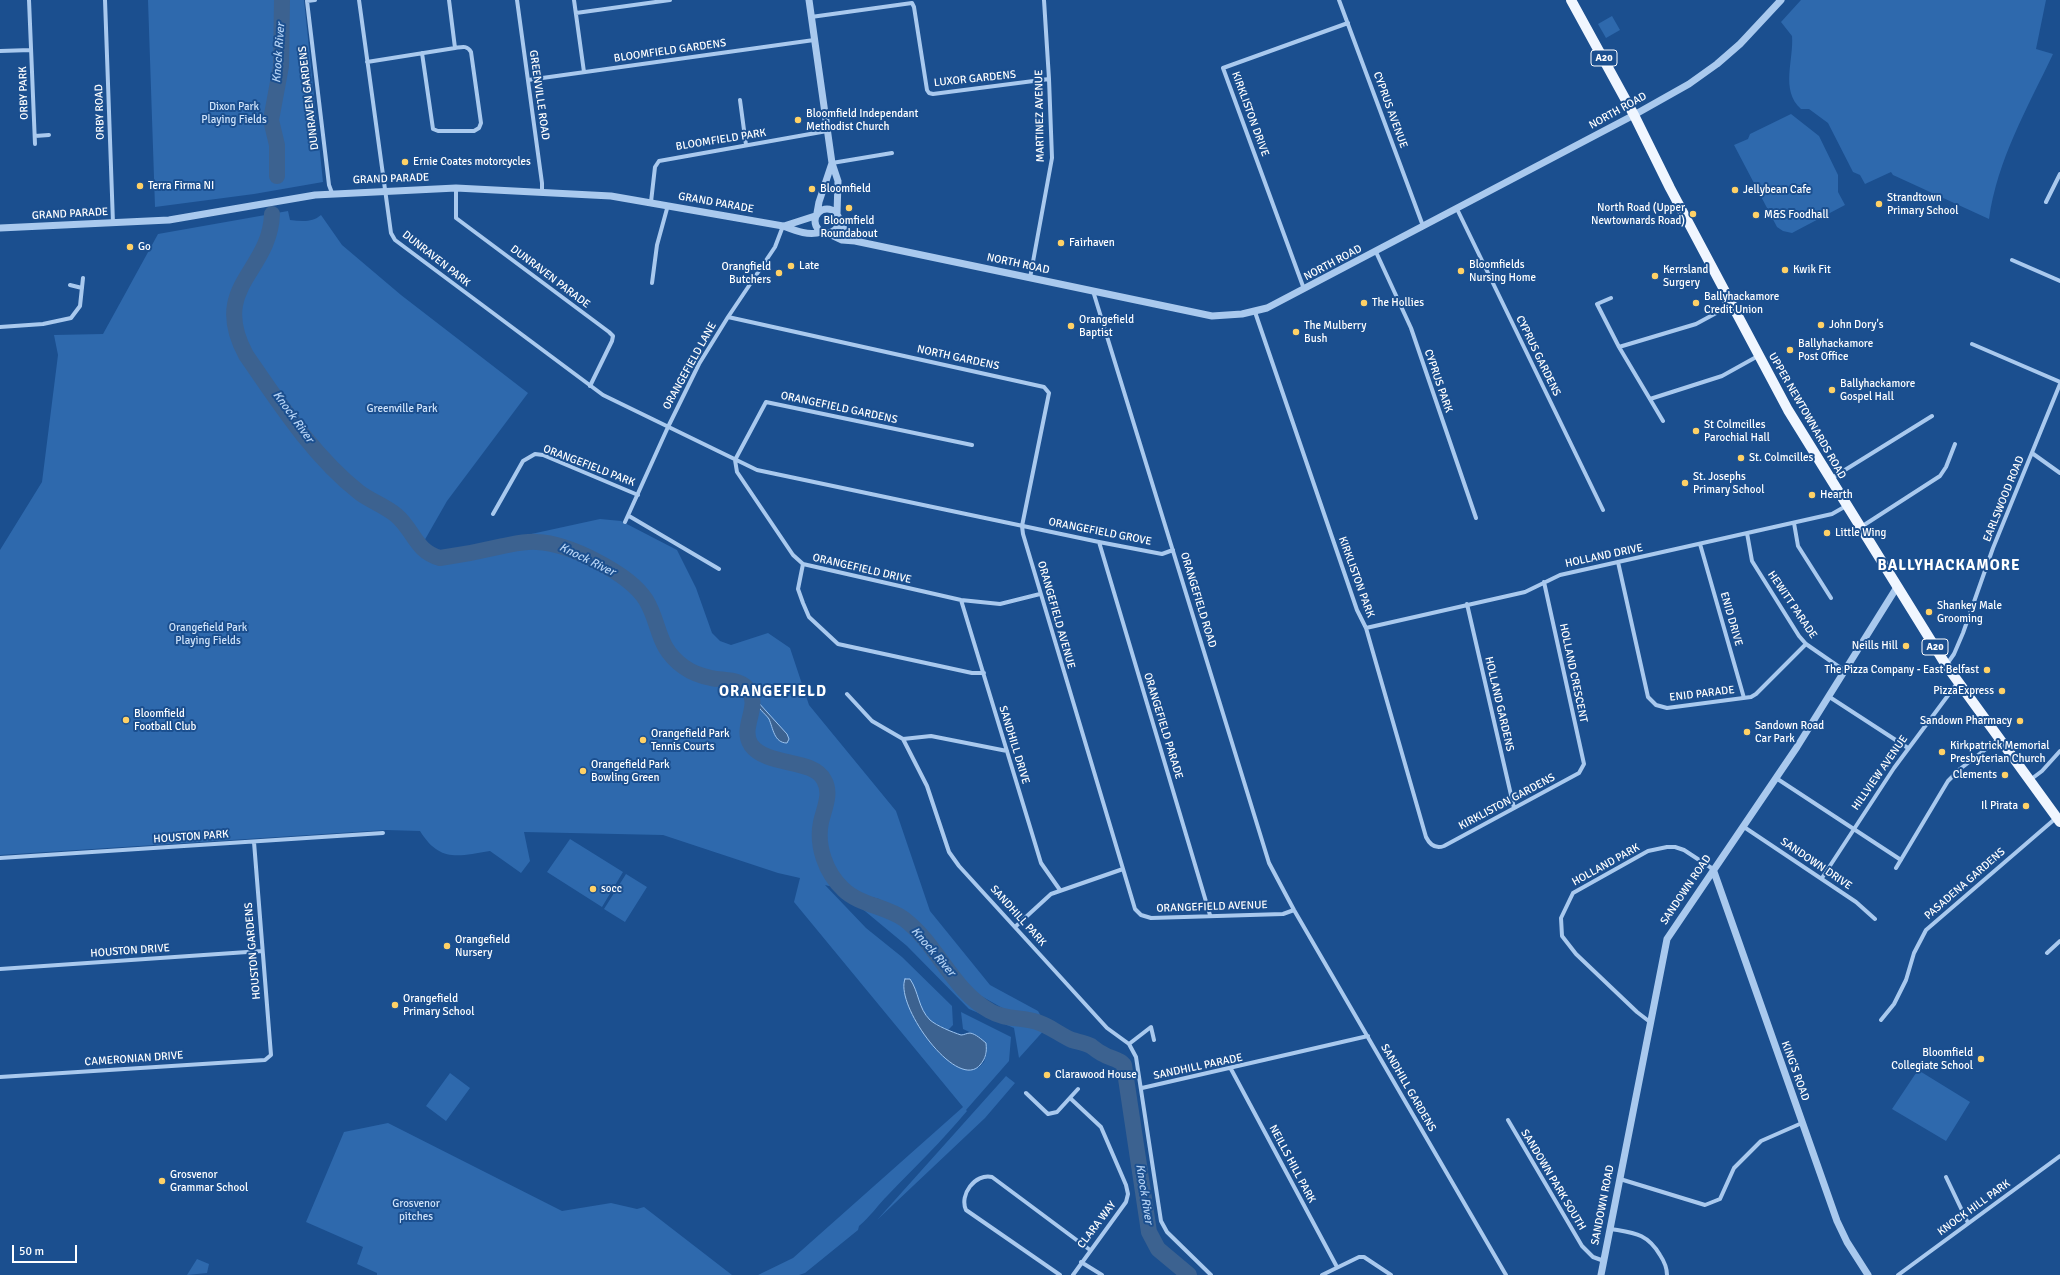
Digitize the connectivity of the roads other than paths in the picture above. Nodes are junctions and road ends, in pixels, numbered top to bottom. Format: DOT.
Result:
graph roads {
  1 [pos="29,0"];
  2 [pos="105,0"];
  3 [pos="315,0"];
  4 [pos="359,0"];
  5 [pos="449,0"];
  6 [pos="517,0"];
  7 [pos="574,0"];
  8 [pos="670,0"];
  9 [pos="809,0"];
  10 [pos="1044,0"];
  11 [pos="1339,0"];
  12 [pos="1571,0"];
  13 [pos="1781,0"];
  14 [pos="576,13"];
  15 [pos="811,17"];
  16 [pos="1348,23"];
  17 [pos="814,40"];
  18 [pos="455,48"];
  19 [pos="31,50"];
  20 [pos="0,51"];
  21 [pos="422,53"];
  22 [pos="367,62"];
  23 [pos="584,72"];
  24 [pos="1049,79"];
  25 [pos="528,80"];
  26 [pos="740,100"];
  27 [pos="1634,115"];
  28 [pos="827,131"];
  29 [pos="49,135"];
  30 [pos="34,136"];
  31 [pos="35,144"];
  32 [pos="746,145"];
  33 [pos="892,153"];
  34 [pos="832,163"];
  35 [pos="2060,174"];
  36 [pos="456,188"];
  37 [pos="385,190"];
  38 [pos="542,192"];
  39 [pos="332,193"];
  40 [pos="651,202"];
  41 [pos="2046,202"];
  42 [pos="668,205"];
  43 [pos="1457,209"];
  44 [pos="816,214"];
  45 [pos="837,214"];
  46 [pos="113,223"];
  47 [pos="839,223"];
  48 [pos="783,226"];
  49 [pos="1423,227"];
  50 [pos="0,228"];
  51 [pos="824,233"];
  52 [pos="855,241"];
  53 [pos="1376,252"];
  54 [pos="2012,260"];
  55 [pos="83,278"];
  56 [pos="1030,278"];
  57 [pos="2060,281"];
  58 [pos="652,283"];
  59 [pos="70,284"];
  60 [pos="82,288"];
  61 [pos="1304,290"];
  62 [pos="1093,291"];
  63 [pos="1611,298"];
  64 [pos="1732,304"];
  65 [pos="1255,312"];
  66 [pos="728,317"];
  67 [pos="0,327"];
  68 [pos="1972,344"];
  69 [pos="1619,347"];
  70 [pos="1758,356"];
  71 [pos="2060,383"];
  72 [pos="590,386"];
  73 [pos="1650,399"];
  74 [pos="1932,416"];
  75 [pos="1662,421"];
  76 [pos="668,427"];
  77 [pos="1955,444"];
  78 [pos="972,445"];
  79 [pos="2032,453"];
  80 [pos="735,460"];
  81 [pos="2060,473"];
  82 [pos="1830,480"];
  83 [pos="638,495"];
  84 [pos="1846,506"];
  85 [pos="1603,510"];
  86 [pos="493,514"];
  87 [pos="629,516"];
  88 [pos="1476,518"];
  89 [pos="625,522"];
  90 [pos="1794,522"];
  91 [pos="1022,526"];
  92 [pos="1860,528"];
  93 [pos="1747,533"];
  94 [pos="1099,542"];
  95 [pos="1700,544"];
  96 [pos="1173,550"];
  97 [pos="1618,562"];
  98 [pos="803,564"];
  99 [pos="719,569"];
  100 [pos="1544,582"];
  101 [pos="1897,587"];
  102 [pos="1040,594"];
  103 [pos="1831,598"];
  104 [pos="960,600"];
  105 [pos="1466,604"];
  106 [pos="1366,628"];
  107 [pos="1806,644"];
  108 [pos="1946,665"];
  109 [pos="1845,671"];
  110 [pos="984,673"];
  111 [pos="1958,682"];
  112 [pos="846,694"];
  113 [pos="1828,696"];
  114 [pos="1744,698"];
  115 [pos="1999,738"];
  116 [pos="902,739"];
  117 [pos="1908,748"];
  118 [pos="1007,751"];
  119 [pos="2060,751"];
  120 [pos="1583,768"];
  121 [pos="1775,778"];
  122 [pos="2030,780"];
  123 [pos="1514,808"];
  124 [pos="2059,820"];
  125 [pos="1744,826"];
  126 [pos="1852,829"];
  127 [pos="383,833"];
  128 [pos="254,842"];
  129 [pos="1437,848"];
  130 [pos="0,858"];
  131 [pos="1901,860"];
  132 [pos="1896,868"];
  133 [pos="1123,869"];
  134 [pos="1713,869"];
  135 [pos="1822,878"];
  136 [pos="1060,890"];
  137 [pos="1294,910"];
  138 [pos="1210,915"];
  139 [pos="1876,919"];
  140 [pos="1015,927"];
  141 [pos="2060,941"];
  142 [pos="262,951"];
  143 [pos="2047,953"];
  144 [pos="0,969"];
  145 [pos="1881,1020"];
  146 [pos="1650,1022"];
  147 [pos="1368,1036"];
  148 [pos="1154,1040"];
  149 [pos="1129,1044"];
  150 [pos="269,1058"];
  151 [pos="1231,1069"];
  152 [pos="0,1078"];
  153 [pos="1142,1088"];
  154 [pos="1078,1089"];
  155 [pos="1026,1093"];
  156 [pos="1070,1098"];
  157 [pos="1508,1120"];
  158 [pos="1802,1123"];
  159 [pos="2060,1156"];
  160 [pos="1946,1177"];
  161 [pos="1620,1179"];
  162 [pos="1968,1223"];
  163 [pos="1611,1229"];
  164 [pos="1090,1250"];
  165 [pos="1604,1260"];
  166 [pos="1081,1262"];
  167 [pos="1337,1267"];
  168 [pos="1060,1275"];
  169 [pos="1073,1275"];
  170 [pos="1102,1275"];
  171 [pos="1211,1275"];
  172 [pos="1322,1275"];
  173 [pos="1391,1275"];
  174 [pos="1506,1275"];
  175 [pos="1601,1275"];
  176 [pos="1667,1275"];
  177 [pos="1868,1275"];
  178 [pos="1898,1275"];
  1 -- 19 [label="street, ORBY PARK"];
  2 -- 46 [label="street, ORBY ROAD"];
  3 -- 39 [label="street, DUNRAVEN GARDENS"];
  4 -- 22 [label="street, DUNRAVEN PARK"];
  5 -- 18 [label="street"];
  6 -- 25 [label="street, GREENVILLE ROAD"];
  7 -- 14 [label="street"];
  8 -- 14 [label="street"];
  9 -- 15 [label="street"];
  10 -- 24 [label="street, MARTINEZ AVENUE"];
  11 -- 16 [label="street, CYPRUS AVENUE"];
  12 -- 27 [label="main road, UPPER NEWTOWNARDS ROAD / A20"];
  13 -- 27 [label="street, NORTH ROAD"];
  14 -- 23 [label="street"];
  15 -- 17 [label="street"];
  15 -- 24 [label="street, LUXOR GARDENS"];
  16 -- 49 [label="street, CYPRUS AVENUE"];
  16 -- 61 [label="street, KIRKLISTON DRIVE"];
  17 -- 23 [label="street, BLOOMFIELD GARDENS"];
  17 -- 28 [label="street"];
  18 -- 21 [label="street"];
  18 -- 21 [label="street"];
  19 -- 20 [label="street, ORBY PARK"];
  19 -- 30 [label="street, ORBY PARK"];
  21 -- 22 [label="street"];
  22 -- 37 [label="street, DUNRAVEN PARK"];
  23 -- 25 [label="street, BLOOMFIELD GARDENS"];
  24 -- 56 [label="street, MARTINEZ AVENUE"];
  25 -- 38 [label="street, GREENVILLE ROAD"];
  26 -- 32 [label="street"];
  27 -- 43 [label="street, NORTH ROAD"];
  27 -- 64 [label="main road, UPPER NEWTOWNARDS ROAD / A20"];
  28 -- 32 [label="street, BLOOMFIELD PARK"];
  28 -- 34 [label="street"];
  29 -- 30 [label="street"];
  30 -- 31 [label="street, ORBY PARK"];
  32 -- 40 [label="street, BLOOMFIELD PARK"];
  33 -- 34 [label="street"];
  34 -- 44 [label="street"];
  34 -- 45 [label="street"];
  35 -- 41 [label="street"];
  36 -- 37 [label="street, GRAND PARADE"];
  36 -- 38 [label="street, GRAND PARADE"];
  36 -- 72 [label="street, DUNRAVEN PARADE"];
  37 -- 39 [label="street, GRAND PARADE"];
  37 -- 72 [label="street, DUNRAVEN PARK"];
  38 -- 40 [label="street, GRAND PARADE"];
  39 -- 46 [label="street, GRAND PARADE"];
  40 -- 42 [label="street, GRAND PARADE"];
  42 -- 48 [label="street, GRAND PARADE"];
  42 -- 58 [label="street"];
  43 -- 49 [label="street, NORTH ROAD"];
  43 -- 85 [label="street, CYPRUS GARDENS"];
  44 -- 45 [label="street"];
  44 -- 48 [label="street, GRAND PARADE"];
  44 -- 51 [label="street"];
  45 -- 47 [label="street"];
  46 -- 50 [label="street, GRAND PARADE"];
  47 -- 51 [label="street"];
  47 -- 52 [label="street"];
  48 -- 51 [label="street, GRAND PARADE"];
  48 -- 66 [label="street, ORANGEFIELD LANE"];
  49 -- 53 [label="street, NORTH ROAD"];
  51 -- 52 [label="street"];
  52 -- 56 [label="street, NORTH ROAD"];
  53 -- 61 [label="street, NORTH ROAD"];
  53 -- 88 [label="street, CYPRUS PARK"];
  54 -- 57 [label="street"];
  55 -- 60 [label="street"];
  56 -- 62 [label="street, NORTH ROAD"];
  59 -- 60 [label="street"];
  60 -- 67 [label="street"];
  61 -- 65 [label="street, NORTH ROAD"];
  62 -- 65 [label="street, NORTH ROAD"];
  62 -- 96 [label="street, ORANGEFIELD ROAD"];
  63 -- 69 [label="street"];
  64 -- 69 [label="street"];
  64 -- 70 [label="main road, UPPER NEWTOWNARDS ROAD / A20"];
  65 -- 106 [label="street, KIRKLISTON PARK"];
  66 -- 76 [label="street, ORANGEFIELD LANE"];
  66 -- 91 [label="street, NORTH GARDENS"];
  68 -- 71 [label="street, EARLSWOOD ROAD"];
  69 -- 73 [label="street"];
  70 -- 73 [label="street"];
  70 -- 82 [label="main road, UPPER NEWTOWNARDS ROAD / A20"];
  71 -- 79 [label="street, EARLSWOOD ROAD"];
  72 -- 76 [label="street, DUNRAVEN PARK"];
  73 -- 75 [label="street"];
  74 -- 82 [label="street"];
  76 -- 80 [label="street"];
  76 -- 83 [label="street, ORANGEFIELD LANE"];
  77 -- 92 [label="street"];
  78 -- 80 [label="street, ORANGEFIELD GARDENS"];
  79 -- 81 [label="street"];
  79 -- 108 [label="street, EARLSWOOD ROAD"];
  80 -- 91 [label="street"];
  80 -- 98 [label="street, ORANGEFIELD DRIVE"];
  82 -- 84 [label="main road, UPPER NEWTOWNARDS ROAD / A20"];
  83 -- 86 [label="street, ORANGEFIELD PARK"];
  83 -- 87 [label="street, ORANGEFIELD LANE"];
  84 -- 90 [label="street, HOLLAND DRIVE"];
  84 -- 92 [label="main road, UPPER NEWTOWNARDS ROAD / A20"];
  87 -- 89 [label="street, ORANGEFIELD LANE"];
  87 -- 99 [label="street"];
  90 -- 93 [label="street, HOLLAND DRIVE"];
  90 -- 103 [label="street"];
  91 -- 94 [label="street, ORANGEFIELD GROVE"];
  91 -- 102 [label="street, ORANGEFIELD AVENUE"];
  92 -- 101 [label="main road, UPPER NEWTOWNARDS ROAD / A20"];
  93 -- 95 [label="street, HOLLAND DRIVE"];
  93 -- 107 [label="street, HEWITT PARADE"];
  94 -- 96 [label="street, ORANGEFIELD GROVE"];
  94 -- 138 [label="street, ORANGEFIELD PARADE"];
  95 -- 97 [label="street, HOLLAND DRIVE"];
  95 -- 114 [label="street, ENID DRIVE"];
  96 -- 137 [label="street, ORANGEFIELD ROAD"];
  97 -- 100 [label="street, HOLLAND DRIVE"];
  97 -- 114 [label="street, ENID PARADE"];
  98 -- 104 [label="street, ORANGEFIELD DRIVE"];
  98 -- 110 [label="street"];
  100 -- 105 [label="street, HOLLAND DRIVE"];
  100 -- 120 [label="street, HOLLAND CRESCENT"];
  101 -- 108 [label="main road, UPPER NEWTOWNARDS ROAD / A20"];
  101 -- 109 [label="street, SANDOWN ROAD"];
  102 -- 104 [label="street, ORANGEFIELD DRIVE"];
  102 -- 133 [label="street, ORANGEFIELD AVENUE"];
  104 -- 110 [label="street, SANDHILL DRIVE"];
  105 -- 106 [label="street, HOLLAND DRIVE"];
  105 -- 123 [label="street, HOLLAND GARDENS"];
  106 -- 129 [label="street, KIRKLISTON PARK"];
  107 -- 109 [label="street, HEWITT PARADE"];
  107 -- 114 [label="street, ENID PARADE"];
  108 -- 111 [label="main road, UPPER NEWTOWNARDS ROAD / A20"];
  109 -- 113 [label="street, SANDOWN ROAD"];
  110 -- 118 [label="street, SANDHILL DRIVE"];
  111 -- 115 [label="main road, UPPER NEWTOWNARDS ROAD / A20"];
  111 -- 117 [label="street, HILLVIEW AVENUE"];
  112 -- 116 [label="street"];
  113 -- 117 [label="street"];
  113 -- 121 [label="street, SANDOWN ROAD"];
  115 -- 122 [label="main road, UPPER NEWTOWNARDS ROAD / A20"];
  115 -- 131 [label="street"];
  116 -- 118 [label="street"];
  116 -- 140 [label="street, SANDHILL PARK"];
  117 -- 126 [label="street, HILLVIEW AVENUE"];
  118 -- 136 [label="street, SANDHILL DRIVE"];
  119 -- 122 [label="street"];
  120 -- 123 [label="street, KIRKLISTON GARDENS"];
  121 -- 125 [label="street, SANDOWN ROAD"];
  121 -- 126 [label="street"];
  122 -- 124 [label="main road, UPPER NEWTOWNARDS ROAD / A20"];
  123 -- 129 [label="street, KIRKLISTON GARDENS"];
  124 -- 145 [label="street, PASADENA GARDENS"];
  125 -- 134 [label="street, SANDOWN ROAD"];
  125 -- 135 [label="street, SANDOWN DRIVE"];
  126 -- 131 [label="street"];
  126 -- 135 [label="street, HILLVIEW AVENUE"];
  127 -- 128 [label="street, HOUSTON PARK"];
  128 -- 130 [label="street, HOUSTON PARK"];
  128 -- 142 [label="street, HOUSTON GARDENS"];
  131 -- 132 [label="street"];
  133 -- 136 [label="street"];
  133 -- 138 [label="street, ORANGEFIELD AVENUE"];
  134 -- 146 [label="street, SANDOWN ROAD"];
  134 -- 146 [label="street, HOLLAND PARK"];
  134 -- 158 [label="street, KING'S ROAD"];
  135 -- 139 [label="street, SANDOWN DRIVE"];
  136 -- 140 [label="street"];
  137 -- 138 [label="street, ORANGEFIELD AVENUE"];
  137 -- 147 [label="street, SANDHILL GARDENS"];
  140 -- 149 [label="street, SANDHILL PARK"];
  141 -- 143 [label="street"];
  142 -- 144 [label="street, HOUSTON DRIVE"];
  142 -- 150 [label="street, HOUSTON GARDENS"];
  146 -- 161 [label="street, SANDOWN ROAD"];
  147 -- 151 [label="street, SANDHILL PARADE"];
  147 -- 174 [label="street, SANDHILL GARDENS"];
  148 -- 149 [label="street"];
  149 -- 153 [label="street"];
  150 -- 152 [label="street, CAMERONIAN DRIVE"];
  151 -- 153 [label="street, SANDHILL PARADE"];
  151 -- 167 [label="street, NEILLS HILL PARK"];
  153 -- 171 [label="street, SANDHILL PARADE"];
  154 -- 156 [label="street"];
  155 -- 156 [label="street"];
  156 -- 164 [label="street, CLARA WAY"];
  157 -- 165 [label="street, SANDOWN PARK SOUTH"];
  158 -- 161 [label="street"];
  158 -- 177 [label="street, KING'S ROAD"];
  159 -- 162 [label="street, KNOCK HILL PARK"];
  160 -- 162 [label="street"];
  161 -- 163 [label="street, SANDOWN ROAD"];
  162 -- 178 [label="street, KNOCK HILL PARK"];
  163 -- 165 [label="street, SANDOWN ROAD"];
  163 -- 176 [label="street"];
  164 -- 166 [label="street, CLARA WAY"];
  164 -- 168 [label="street"];
  165 -- 175 [label="street, SANDOWN ROAD"];
  166 -- 169 [label="street, CLARA WAY"];
  166 -- 170 [label="street"];
  167 -- 172 [label="street"];
  167 -- 173 [label="street"];
}
